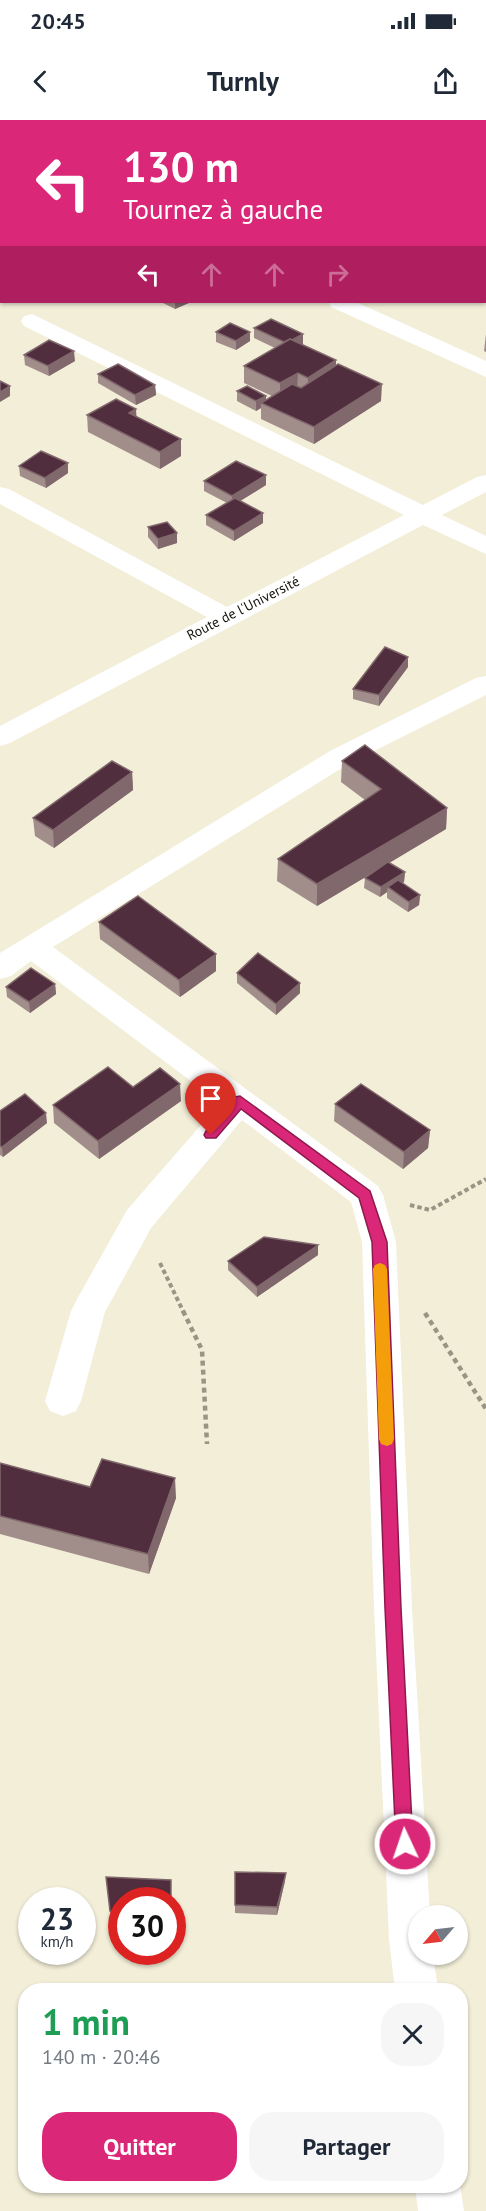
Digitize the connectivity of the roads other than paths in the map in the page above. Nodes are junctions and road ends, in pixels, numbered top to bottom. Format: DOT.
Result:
graph roads {
  1 [pos="341,303"];
  2 [pos="32,321"];
  3 [pos="486,370"];
  4 [pos="486,482"];
  5 [pos="0,494"];
  6 [pos="423,515"];
  7 [pos="486,546"];
  8 [pos="225,616"];
  9 [pos="486,684"];
  10 [pos="0,736"];
  11 [pos="31,946"];
  12 [pos="0,968"];
  13 [pos="240,1101"];
  14 [pos="63,1401"];
  15 [pos="415,1983"];
  16 [pos="439,2193"];
  17 [pos="441,2211"];
  1 -- 3 [label="street"];
  2 -- 6 [label="street"];
  4 -- 6 [label="street, Route de l'Université"];
  5 -- 8 [label="street"];
  6 -- 7 [label="street"];
  6 -- 8 [label="street, Route de l'Université"];
  8 -- 10 [label="street, Route de l'Université"];
  9 -- 11 [label="street"];
  11 -- 12 [label="street"];
  11 -- 13 [label="street"];
  13 -- 14 [label="street"];
  13 -- 15 [label="street"];
  16 -- 17 [label="street"];
}
